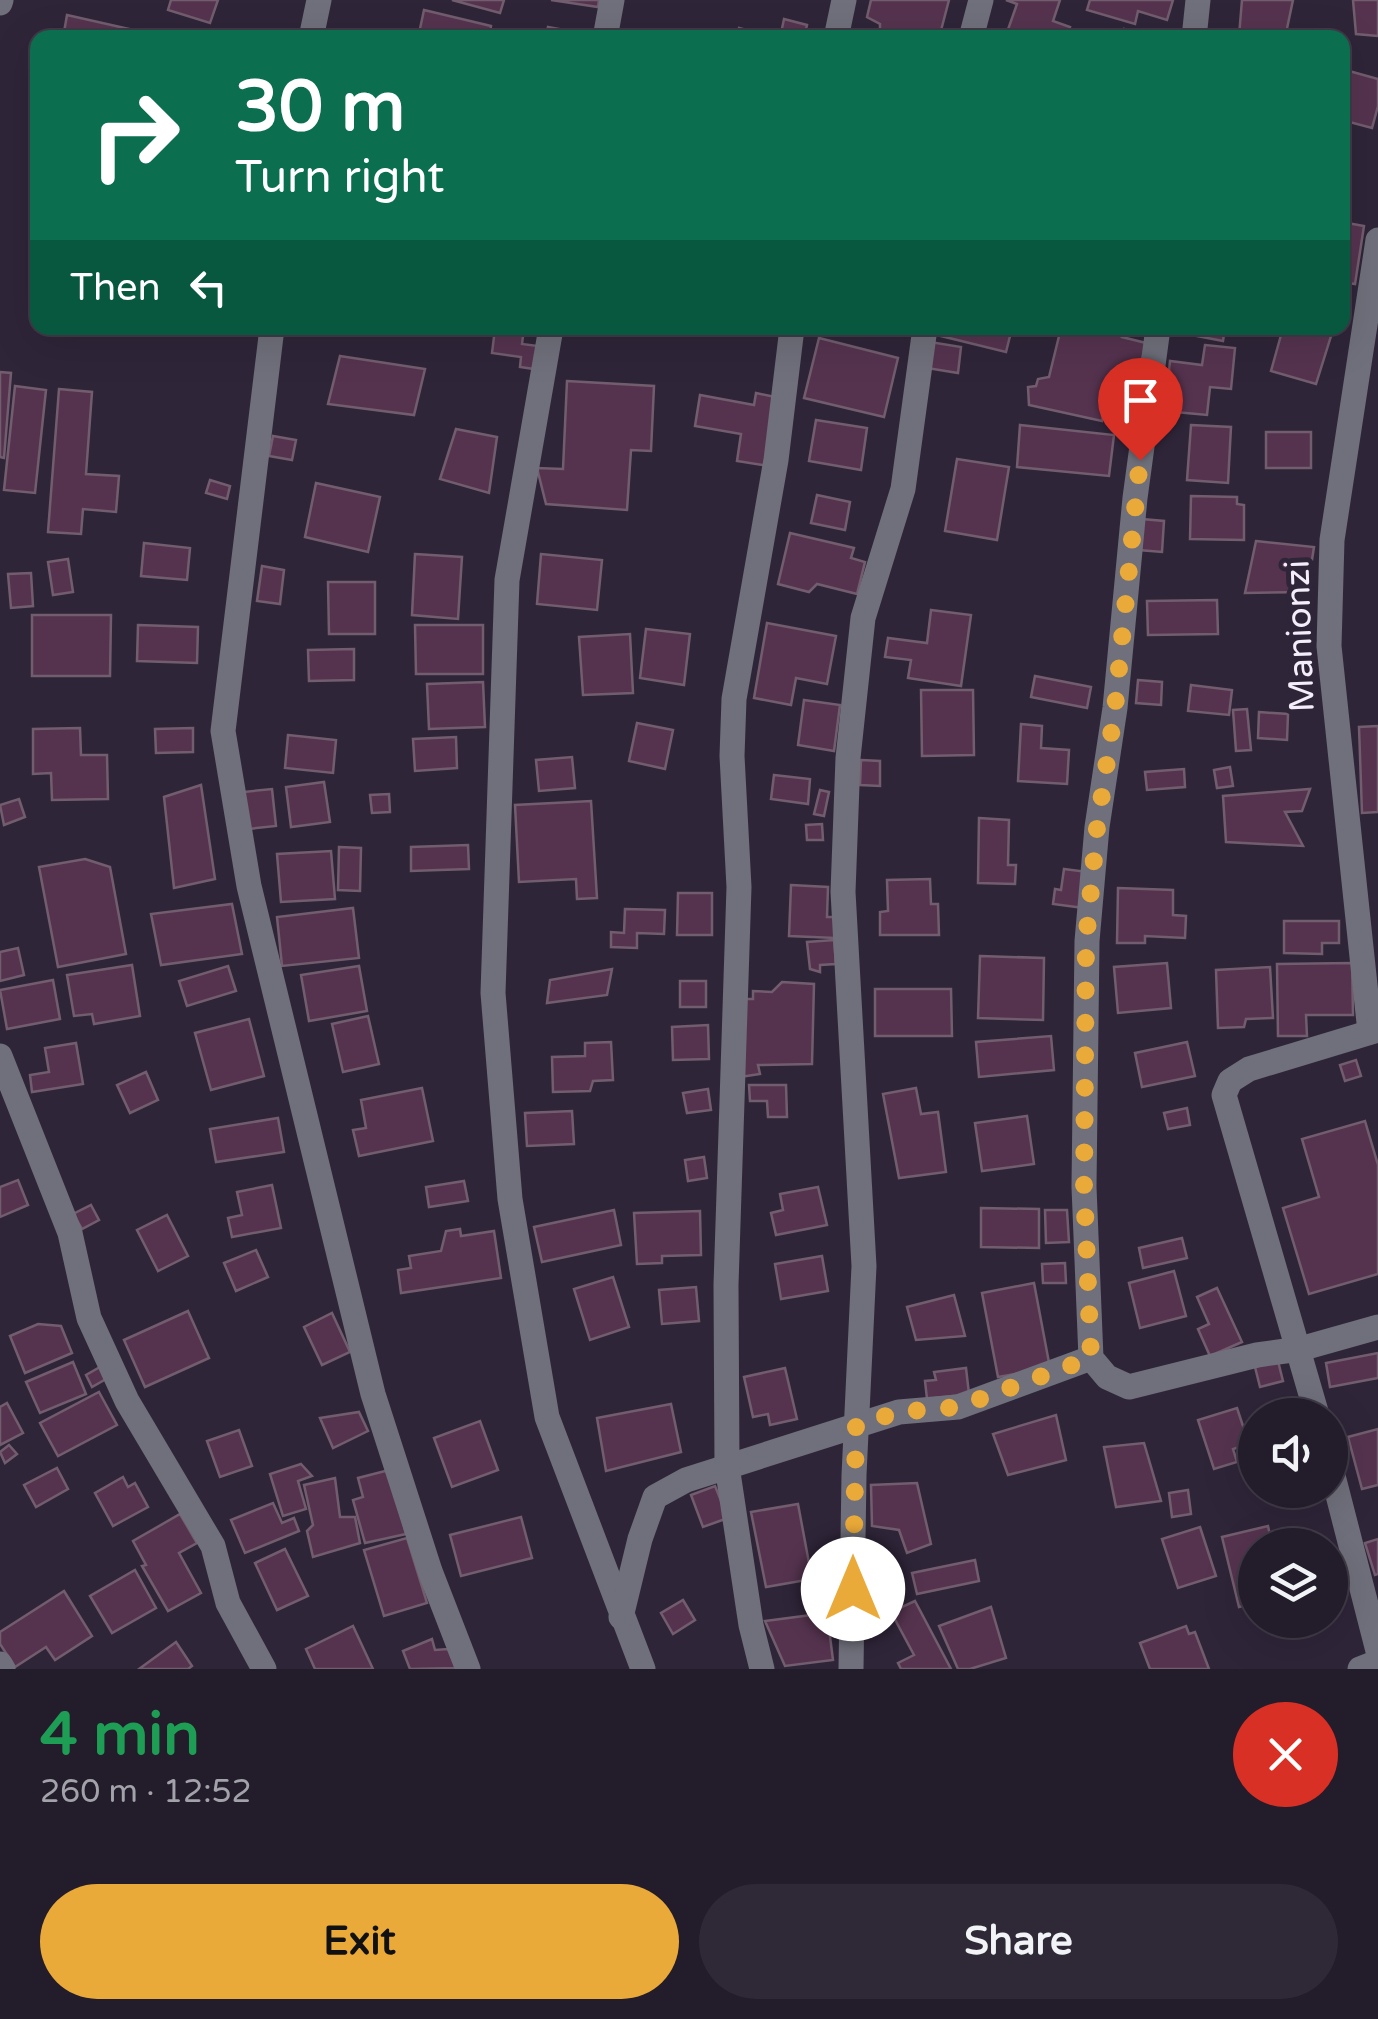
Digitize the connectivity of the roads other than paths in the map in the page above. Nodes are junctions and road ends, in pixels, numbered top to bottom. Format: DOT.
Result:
graph roads {
  1 [pos="319,0"];
  2 [pos="612,0"];
  3 [pos="844,0"];
  4 [pos="981,0"];
  5 [pos="1198,0"];
  6 [pos="313,30"];
  7 [pos="606,30"];
  8 [pos="838,30"];
  9 [pos="973,30"];
  10 [pos="1195,30"];
  11 [pos="1378,240"];
  12 [pos="271,335"];
  13 [pos="550,335"];
  14 [pos="791,335"];
  15 [pos="924,335"];
  16 [pos="1157,335"];
  17 [pos="1374,1031"];
  18 [pos="0,1056"];
  19 [pos="1378,1327"];
  20 [pos="1300,1349"];
  21 [pos="1091,1358"];
  22 [pos="1313,1398"];
  23 [pos="856,1425"];
  24 [pos="727,1466"];
  25 [pos="1341,1508"];
  26 [pos="621,1618"];
  27 [pos="1378,1651"];
  28 [pos="1378,1662"];
  29 [pos="264,1669"];
  30 [pos="468,1669"];
  31 [pos="643,1669"];
  32 [pos="762,1669"];
  33 [pos="851,1669"];
  34 [pos="1360,1669"];
  1 -- 6 [label="street"];
  2 -- 7 [label="street"];
  3 -- 8 [label="street"];
  4 -- 9 [label="street"];
  5 -- 10 [label="street"];
  11 -- 17 [label="street, Manionzi"];
  12 -- 30 [label="street"];
  13 -- 26 [label="street"];
  14 -- 24 [label="street"];
  15 -- 23 [label="street"];
  16 -- 21 [label="street"];
  17 -- 20 [label="street"];
  18 -- 29 [label="street"];
  19 -- 20 [label="street"];
  20 -- 21 [label="street"];
  20 -- 22 [label="street"];
  21 -- 23 [label="street"];
  23 -- 24 [label="street"];
  23 -- 33 [label="street"];
  24 -- 26 [label="street"];
  24 -- 32 [label="street"];
  25 -- 27 [label="street"];
  26 -- 31 [label="street"];
  28 -- 34 [label="street"];
}
